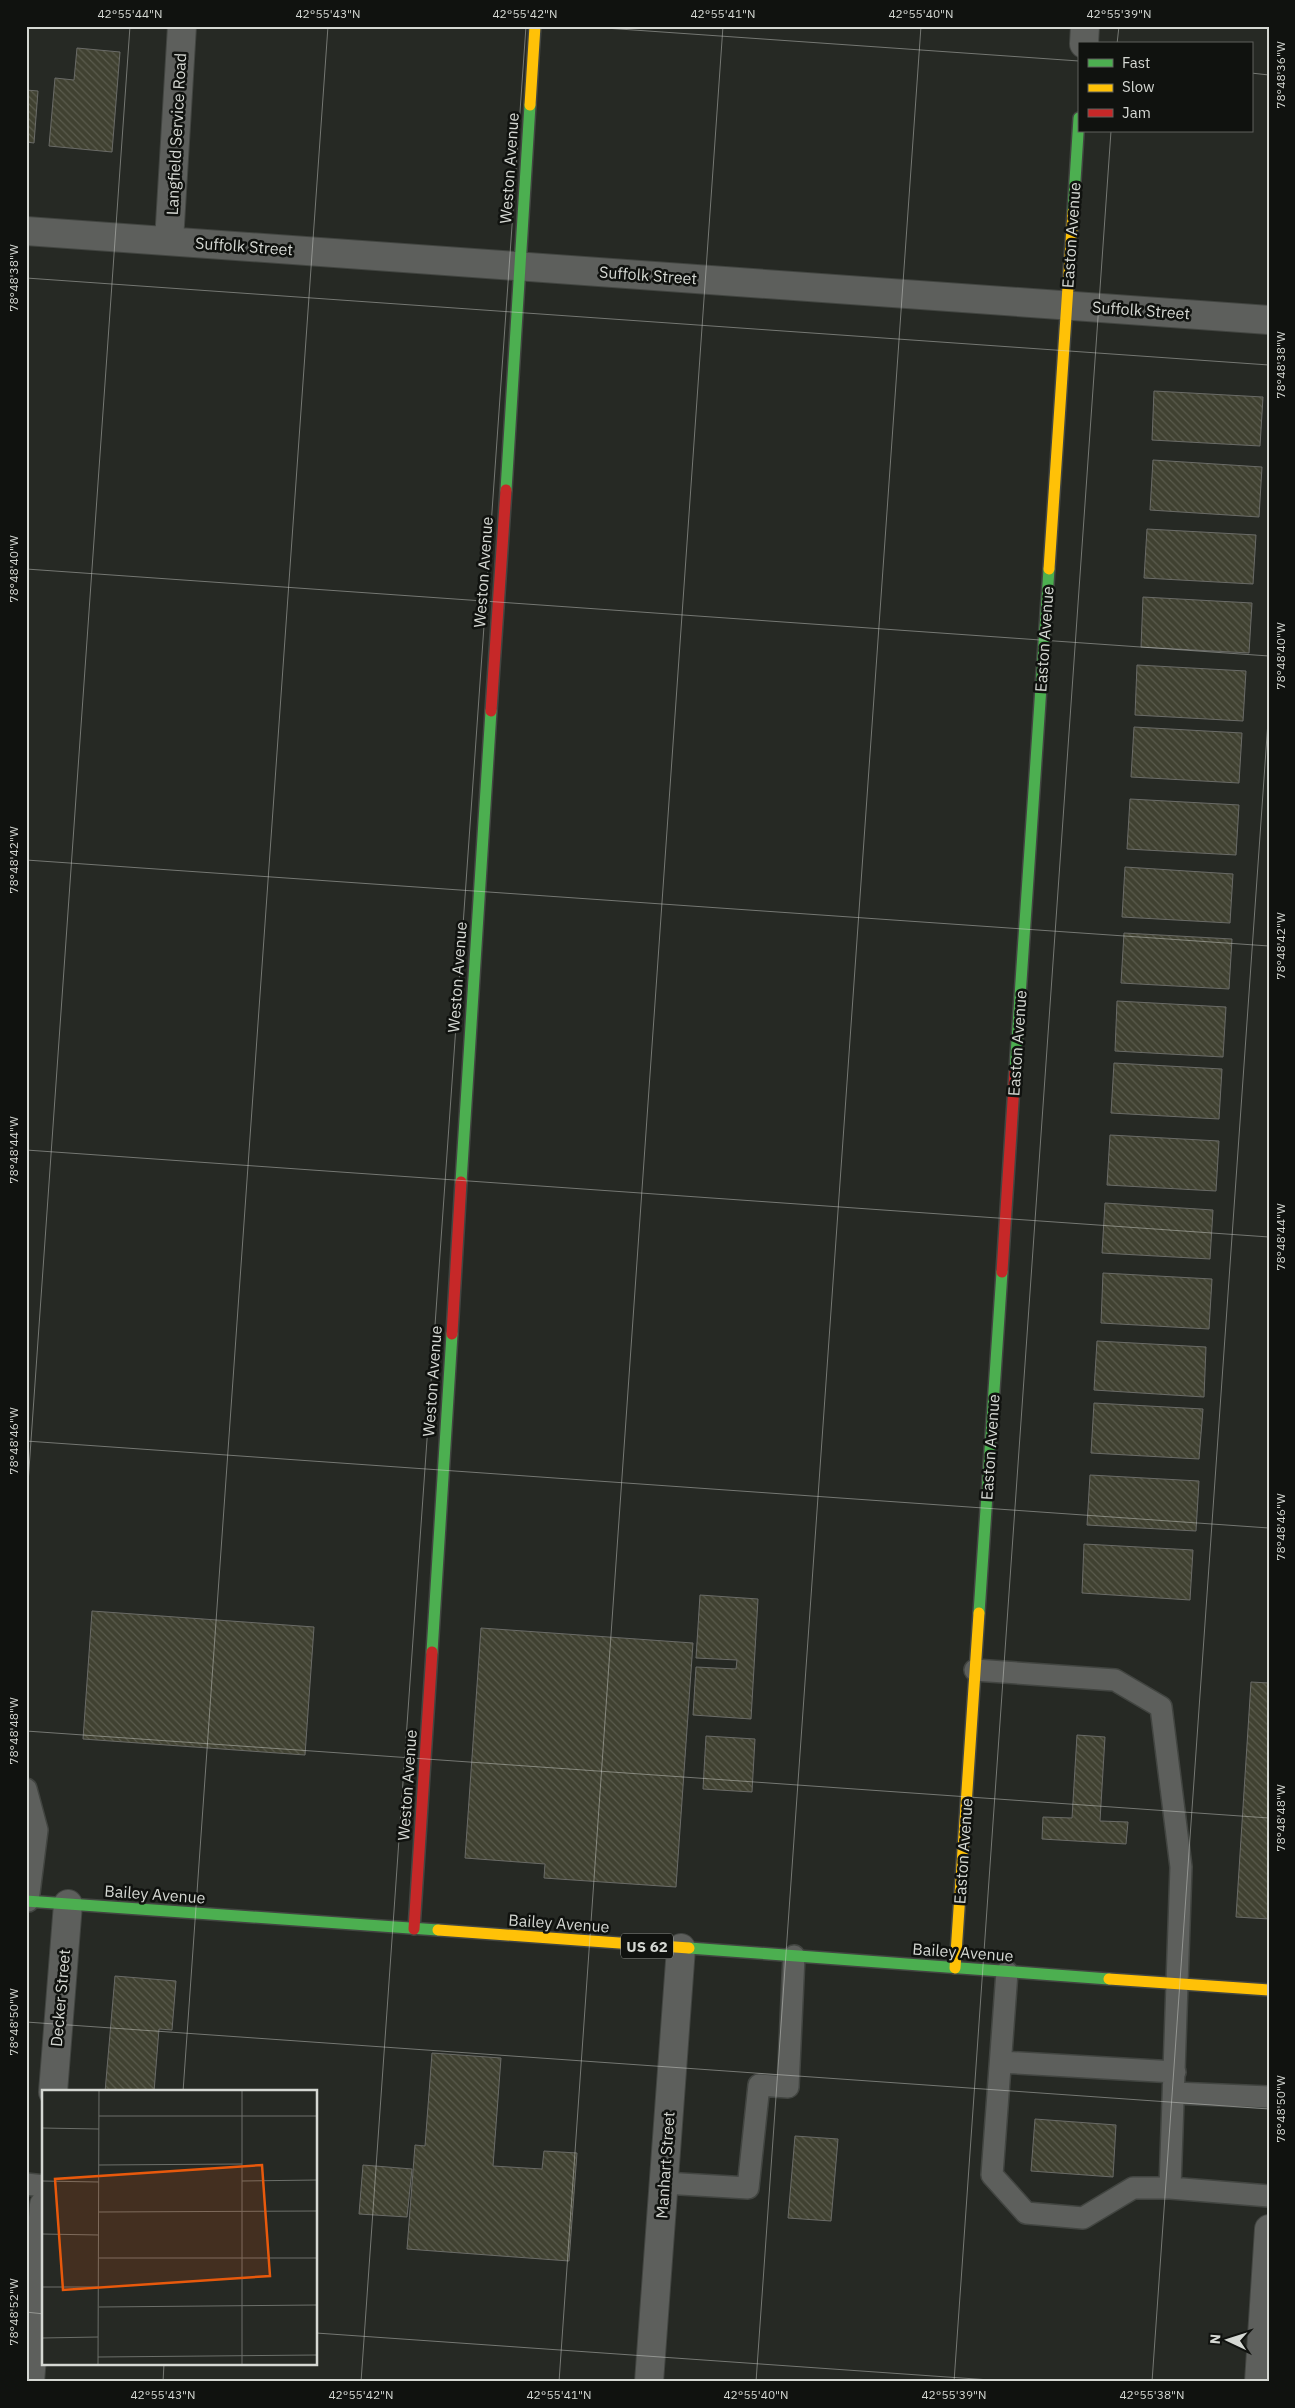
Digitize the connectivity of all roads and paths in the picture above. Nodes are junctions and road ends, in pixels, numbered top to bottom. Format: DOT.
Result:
graph roads {
  1 [pos="182,26"];
  2 [pos="535,26"];
  3 [pos="1085,26"];
  4 [pos="1084,42"];
  5 [pos="1078,132"];
  6 [pos="26,231"];
  7 [pos="169,241"];
  8 [pos="518,265"];
  9 [pos="1066,305"];
  10 [pos="1269,320"];
  11 [pos="975,1670"];
  12 [pos="26,1789"];
  13 [pos="27,1901"];
  14 [pos="68,1904"];
  15 [pos="414,1929"];
  16 [pos="681,1948"];
  17 [pos="794,1956"];
  18 [pos="955,1968"];
  19 [pos="1007,1972"];
  20 [pos="1177,1984"];
  21 [pos="1269,1990"];
  22 [pos="1000,2062"];
  23 [pos="1174,2082"];
  24 [pos="53,2090"];
  25 [pos="1269,2097"];
  26 [pos="664,2182"];
  27 [pos="26,2184"];
  28 [pos="42,2186"];
  29 [pos="1170,2188"];
  30 [pos="1269,2196"];
  31 [pos="42,2229"];
  32 [pos="1269,2229"];
  33 [pos="30,2382"];
  34 [pos="649,2382"];
  35 [pos="1259,2382"];
  1 -- 7 [label="street, Langfield Service Road"];
  2 -- 8 [label="street, Weston Avenue"];
  3 -- 4 [label="street"];
  5 -- 9 [label="street, Easton Avenue"];
  6 -- 7 [label="street, Suffolk Street"];
  7 -- 8 [label="street, Suffolk Street"];
  8 -- 9 [label="street, Suffolk Street"];
  8 -- 15 [label="street, Weston Avenue"];
  9 -- 10 [label="street, Suffolk Street"];
  9 -- 11 [label="street, Easton Avenue"];
  11 -- 18 [label="street, Easton Avenue"];
  11 -- 20 [label="lane"];
  12 -- 13 [label="lane"];
  13 -- 14 [label="street, Bailey Avenue / US 62"];
  14 -- 15 [label="street, Bailey Avenue / US 62"];
  14 -- 24 [label="street, Decker Street"];
  15 -- 16 [label="street, Bailey Avenue / US 62"];
  16 -- 17 [label="street, Bailey Avenue / US 62"];
  16 -- 26 [label="street, Manhart Street"];
  17 -- 18 [label="street, Bailey Avenue / US 62"];
  17 -- 26 [label="lane"];
  18 -- 19 [label="street, Bailey Avenue / US 62"];
  19 -- 20 [label="street, Bailey Avenue / US 62"];
  19 -- 22 [label="lane"];
  20 -- 21 [label="street, Bailey Avenue / US 62"];
  20 -- 23 [label="lane"];
  22 -- 23 [label="lane"];
  22 -- 29 [label="lane"];
  23 -- 25 [label="lane"];
  23 -- 29 [label="lane"];
  26 -- 34 [label="street, Manhart Street"];
  27 -- 28 [label="lane"];
  29 -- 30 [label="lane"];
  31 -- 33 [label="street"];
  32 -- 35 [label="street"];
}
